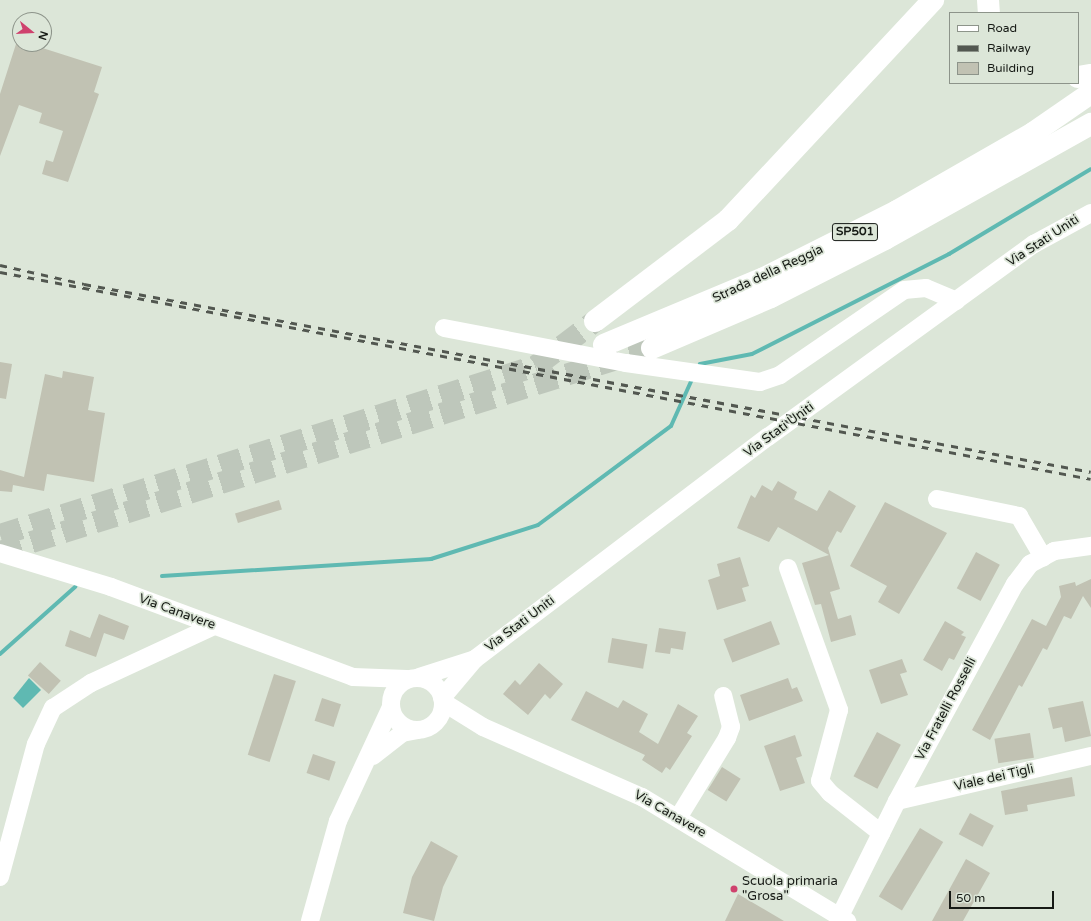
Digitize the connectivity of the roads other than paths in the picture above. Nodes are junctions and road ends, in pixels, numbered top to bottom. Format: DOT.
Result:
graph roads {
  1 [pos="933,0"];
  2 [pos="988,0"];
  3 [pos="989,12"];
  4 [pos="1091,75"];
  5 [pos="1079,77"];
  6 [pos="1091,93"];
  7 [pos="1091,108"];
  8 [pos="1091,124"];
  9 [pos="984,185"];
  10 [pos="1091,213"];
  11 [pos="956,302"];
  12 [pos="595,321"];
  13 [pos="444,328"];
  14 [pos="604,345"];
  15 [pos="652,348"];
  16 [pos="937,499"];
  17 [pos="1091,546"];
  18 [pos="0,553"];
  19 [pos="1043,557"];
  20 [pos="788,568"];
  21 [pos="214,626"];
  22 [pos="475,658"];
  23 [pos="353,677"];
  24 [pos="413,678"];
  25 [pos="723,696"];
  26 [pos="443,700"];
  27 [pos="391,705"];
  28 [pos="434,724"];
  29 [pos="483,727"];
  30 [pos="417,730"];
  31 [pos="1091,756"];
  32 [pos="363,767"];
  33 [pos="897,801"];
  34 [pos="678,818"];
  35 [pos="881,832"];
  36 [pos="0,878"];
  37 [pos="844,919"];
  38 [pos="310,921"];
  1 -- 12 [label="highway"];
  2 -- 3 [label="highway"];
  4 -- 5 [label="highway"];
  6 -- 14 [label="highway, Strada della Reggia / SP501"];
  7 -- 9 [label="highway, SP501"];
  8 -- 9 [label="highway"];
  9 -- 15 [label="highway, SP501"];
  10 -- 11 [label="street, Via Stati Uniti"];
  11 -- 13 [label="street"];
  11 -- 22 [label="street, Via Stati Uniti"];
  16 -- 19 [label="street"];
  17 -- 19 [label="street, Via Fratelli Rosselli"];
  18 -- 21 [label="street, Via Canavere"];
  19 -- 33 [label="street, Via Fratelli Rosselli"];
  20 -- 35 [label="street"];
  21 -- 23 [label="street, Via Canavere"];
  21 -- 36 [label="street"];
  22 -- 24 [label="street, Via Stati Uniti"];
  22 -- 26 [label="street, Via Stati Uniti"];
  23 -- 24 [label="street, Via Canavere"];
  23 -- 27 [label="street, Via Canavere"];
  24 -- 26 [label="street"];
  24 -- 27 [label="street"];
  25 -- 34 [label="street"];
  26 -- 28 [label="street"];
  26 -- 29 [label="street, Via Canavere"];
  27 -- 30 [label="street"];
  27 -- 32 [label="street"];
  28 -- 29 [label="street, Via Canavere"];
  28 -- 30 [label="street"];
  29 -- 34 [label="street, Via Canavere"];
  30 -- 32 [label="street"];
  31 -- 33 [label="street, Viale dei Tigli"];
  32 -- 38 [label="street"];
  33 -- 35 [label="street, Via Fratelli Rosselli"];
  34 -- 37 [label="street, Via Canavere"];
  35 -- 37 [label="street, Via Fratelli Rosselli"];
}
